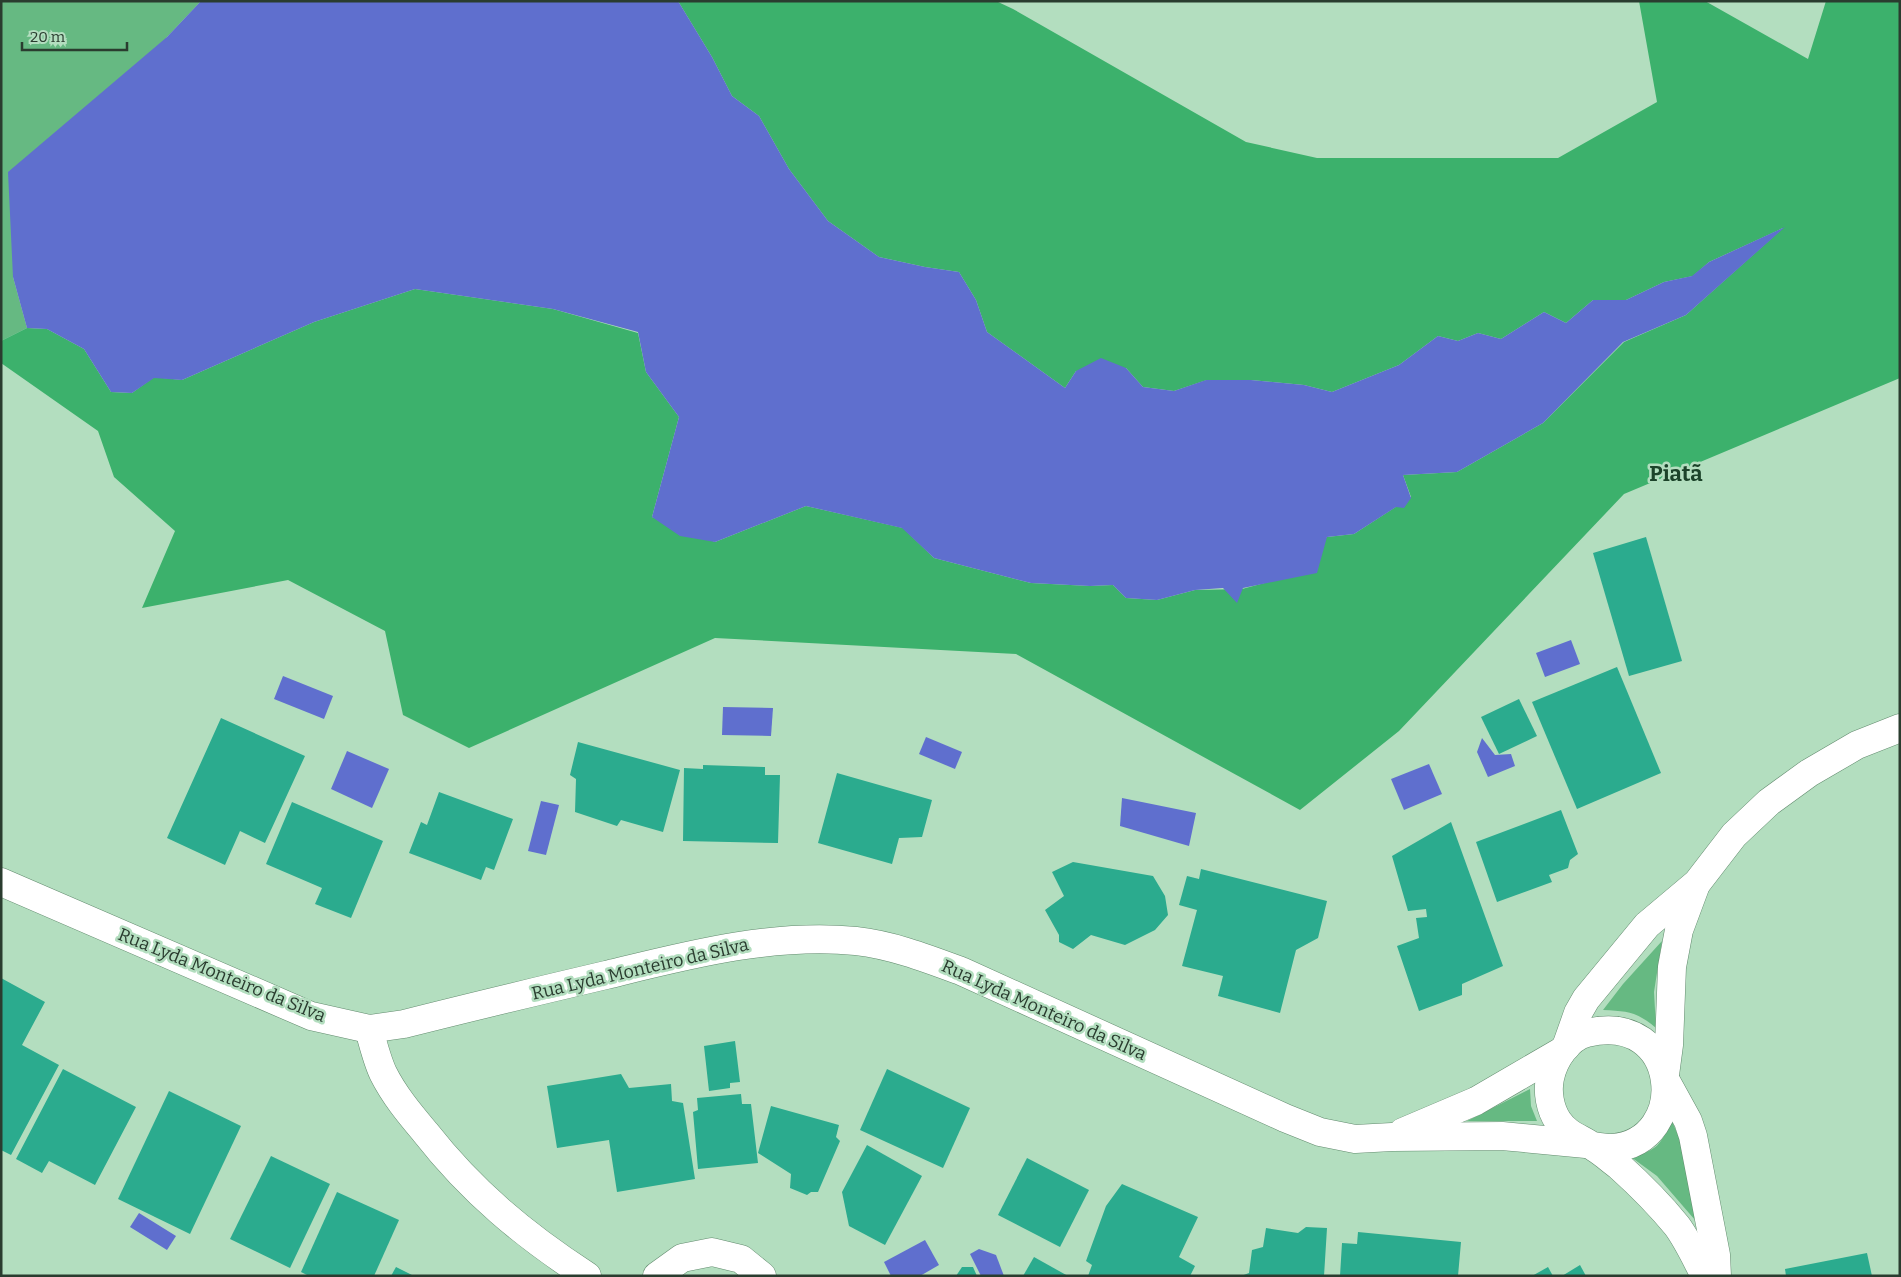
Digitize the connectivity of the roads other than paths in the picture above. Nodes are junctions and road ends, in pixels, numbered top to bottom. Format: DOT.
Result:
graph roads {
  1 [pos="1900,728"];
  2 [pos="1,882"];
  3 [pos="1697,883"];
  4 [pos="369,1029"];
  5 [pos="1564,1049"];
  6 [pos="1665,1078"];
  7 [pos="1392,1137"];
  8 [pos="1590,1145"];
  9 [pos="587,1276"];
  10 [pos="658,1276"];
  11 [pos="762,1276"];
  12 [pos="1705,1276"];
  13 [pos="1717,1276"];
  1 -- 3 [label="street"];
  2 -- 4 [label="street, Rua Lyda Monteiro da Silva"];
  3 -- 5 [label="street"];
  3 -- 6 [label="street"];
  4 -- 7 [label="street, Rua Lyda Monteiro da Silva"];
  4 -- 9 [label="street"];
  5 -- 6 [label="street"];
  5 -- 7 [label="street, Rua Lyda Monteiro da Silva"];
  5 -- 8 [label="street"];
  6 -- 8 [label="street"];
  6 -- 13 [label="street"];
  7 -- 8 [label="street, Rua Lyda Monteiro da Silva"];
  8 -- 12 [label="street"];
  10 -- 11 [label="street"];
}
